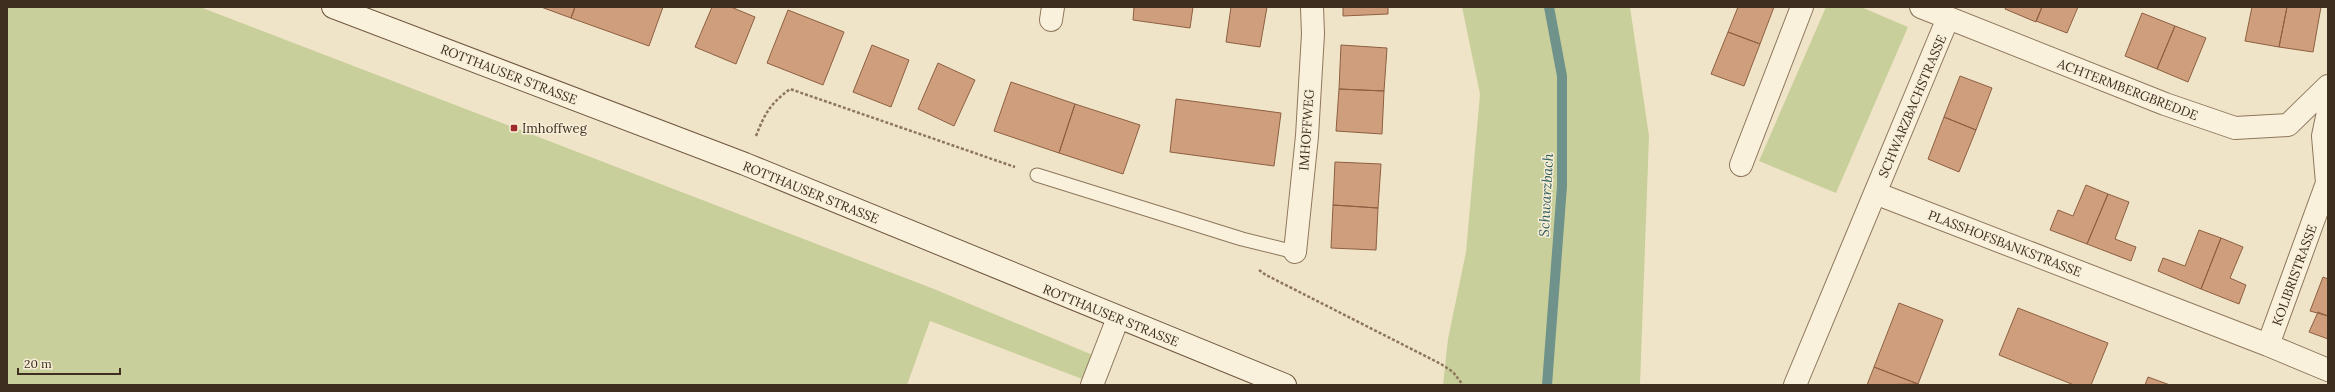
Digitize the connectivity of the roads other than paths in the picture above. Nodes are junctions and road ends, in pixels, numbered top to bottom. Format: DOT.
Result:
graph roads {
  1 [pos="333,7"];
  2 [pos="1312,7"];
  3 [pos="1802,7"];
  4 [pos="1921,7"];
  5 [pos="1948,18"];
  6 [pos="2328,86"];
  7 [pos="2328,112"];
  8 [pos="1741,165"];
  9 [pos="1036,175"];
  10 [pos="1876,194"];
  11 [pos="1295,252"];
  12 [pos="1118,318"];
  13 [pos="2268,345"];
  14 [pos="2328,370"];
  15 [pos="1092,385"];
  16 [pos="1285,385"];
  17 [pos="1795,385"];
  1 -- 12 [label="street, ROTTHAUSER STRASSE"];
  2 -- 11 [label="street, IMHOFFWEG"];
  3 -- 8 [label="street"];
  4 -- 5 [label="street, ACHTERMBERGBREDDE"];
  5 -- 6 [label="street, ACHTERMBERGBREDDE"];
  5 -- 10 [label="street, SCHWARZBACHSTRASSE"];
  7 -- 13 [label="street, KOLIBRISTRASSE"];
  9 -- 11 [label="lane"];
  10 -- 13 [label="street, PLASSHOFSBANKSTRASSE"];
  10 -- 17 [label="street"];
  12 -- 15 [label="street"];
  12 -- 16 [label="street, ROTTHAUSER STRASSE"];
  13 -- 14 [label="street, PLASSHOFSBANKSTRASSE"];
}
